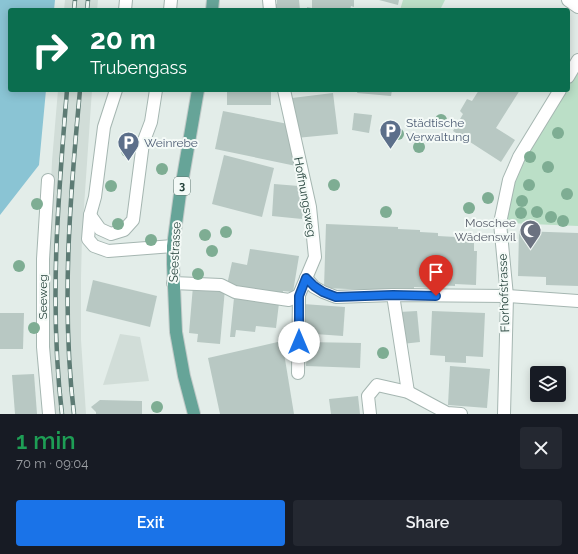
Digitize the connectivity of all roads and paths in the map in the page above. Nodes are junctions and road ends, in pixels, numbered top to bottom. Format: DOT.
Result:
graph roads {
  1 [pos="568,0"];
  2 [pos="578,7"];
  3 [pos="578,60"];
  4 [pos="570,74"];
  5 [pos="115,92"];
  6 [pos="156,92"];
  7 [pos="198,92"];
  8 [pos="284,92"];
  9 [pos="559,92"];
  10 [pos="48,180"];
  11 [pos="90,215"];
  12 [pos="173,246"];
  13 [pos="306,278"];
  14 [pos="173,283"];
  15 [pos="393,295"];
  16 [pos="299,296"];
  17 [pos="507,296"];
  18 [pos="578,300"];
  19 [pos="298,373"];
  20 [pos="408,392"];
  21 [pos="49,414"];
  22 [pos="194,414"];
  23 [pos="370,414"];
  24 [pos="462,414"];
  25 [pos="504,414"];
  1 -- 2 [label="street"];
  3 -- 4 [label="street"];
  5 -- 11 [label="street"];
  6 -- 11 [label="street"];
  7 -- 12 [label="main road, Seestrasse / 3"];
  8 -- 13 [label="street, Hoffnungsweg"];
  9 -- 17 [label="street, Florhofstrasse"];
  10 -- 21 [label="street, Seeweg"];
  11 -- 12 [label="street"];
  12 -- 14 [label="main road, Seestrasse / 3"];
  13 -- 15 [label="street"];
  13 -- 16 [label="street, Hoffnungsweg"];
  14 -- 16 [label="street"];
  14 -- 22 [label="main road, Seestrasse / 3"];
  15 -- 17 [label="street"];
  15 -- 20 [label="street"];
  16 -- 19 [label="street, Hoffnungsweg"];
  17 -- 18 [label="street"];
  17 -- 25 [label="street, Florhofstrasse"];
  20 -- 23 [label="street"];
  20 -- 24 [label="street"];
}
